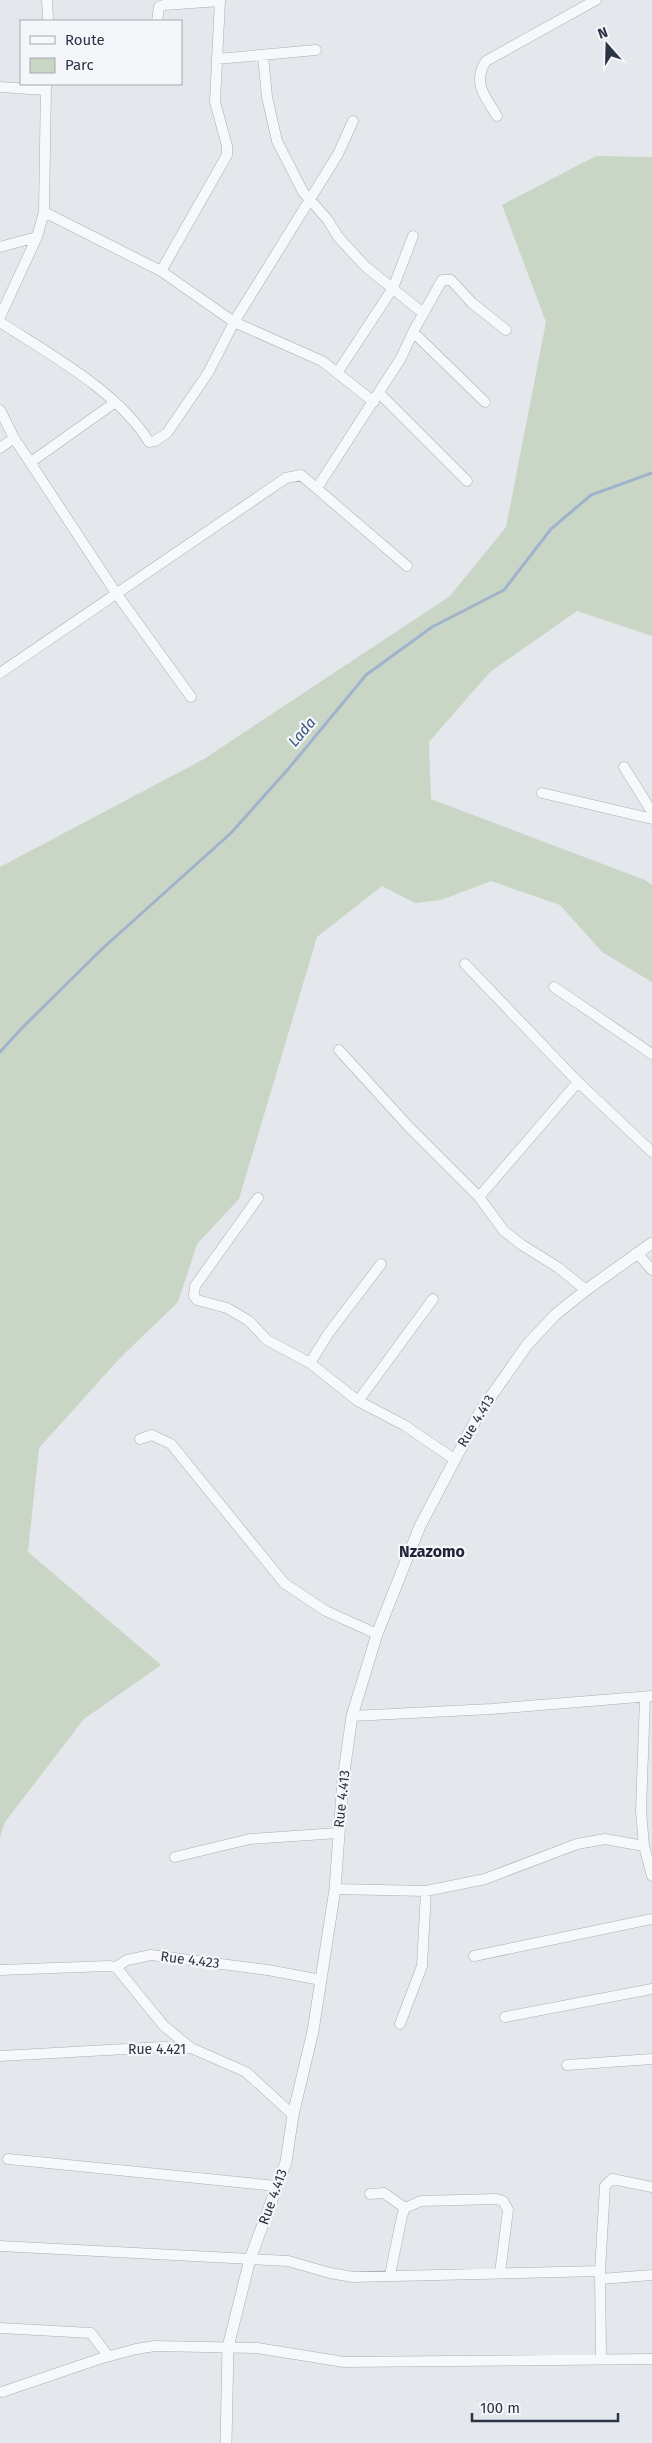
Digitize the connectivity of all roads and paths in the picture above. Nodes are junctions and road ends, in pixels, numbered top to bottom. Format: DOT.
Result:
graph roads {
  1 [pos="47,0"];
  2 [pos="220,0"];
  3 [pos="596,0"];
  4 [pos="48,20"];
  5 [pos="157,20"];
  6 [pos="316,50"];
  7 [pos="263,56"];
  8 [pos="217,59"];
  9 [pos="0,87"];
  10 [pos="46,87"];
  11 [pos="497,116"];
  12 [pos="353,121"];
  13 [pos="309,199"];
  14 [pos="44,212"];
  15 [pos="413,236"];
  16 [pos="37,237"];
  17 [pos="0,247"];
  18 [pos="161,271"];
  19 [pos="393,288"];
  20 [pos="422,314"];
  21 [pos="0,317"];
  22 [pos="0,322"];
  23 [pos="234,322"];
  24 [pos="506,330"];
  25 [pos="413,332"];
  26 [pos="337,373"];
  27 [pos="377,398"];
  28 [pos="485,402"];
  29 [pos="114,403"];
  30 [pos="0,410"];
  31 [pos="14,438"];
  32 [pos="0,448"];
  33 [pos="31,462"];
  34 [pos="467,481"];
  35 [pos="317,488"];
  36 [pos="406,566"];
  37 [pos="116,593"];
  38 [pos="0,673"];
  39 [pos="191,696"];
  40 [pos="624,767"];
  41 [pos="542,793"];
  42 [pos="652,812"];
  43 [pos="652,820"];
  44 [pos="464,964"];
  45 [pos="554,987"];
  46 [pos="339,1050"];
  47 [pos="652,1054"];
  48 [pos="578,1082"];
  49 [pos="652,1152"];
  50 [pos="478,1197"];
  51 [pos="258,1198"];
  52 [pos="652,1244"];
  53 [pos="637,1254"];
  54 [pos="381,1264"];
  55 [pos="652,1270"];
  56 [pos="586,1290"];
  57 [pos="433,1299"];
  58 [pos="310,1362"];
  59 [pos="358,1401"];
  60 [pos="140,1439"];
  61 [pos="454,1459"];
  62 [pos="377,1634"];
  63 [pos="648,1697"];
  64 [pos="352,1716"];
  65 [pos="338,1833"];
  66 [pos="644,1846"];
  67 [pos="175,1857"];
  68 [pos="652,1876"];
  69 [pos="335,1889"];
  70 [pos="426,1891"];
  71 [pos="652,1919"];
  72 [pos="474,1956"];
  73 [pos="116,1968"];
  74 [pos="0,1970"];
  75 [pos="321,1980"];
  76 [pos="652,1989"];
  77 [pos="505,2017"];
  78 [pos="400,2024"];
  79 [pos="191,2048"];
  80 [pos="0,2056"];
  81 [pos="652,2059"];
  82 [pos="567,2065"];
  83 [pos="293,2115"];
  84 [pos="8,2160"];
  85 [pos="277,2186"];
  86 [pos="652,2186"];
  87 [pos="370,2194"];
  88 [pos="405,2208"];
  89 [pos="0,2246"];
  90 [pos="250,2259"];
  91 [pos="500,2273"];
  92 [pos="390,2275"];
  93 [pos="600,2275"];
  94 [pos="652,2275"];
  95 [pos="0,2328"];
  96 [pos="228,2347"];
  97 [pos="108,2356"];
  98 [pos="601,2359"];
  99 [pos="652,2359"];
  100 [pos="2,2392"];
  101 [pos="226,2443"];
  1 -- 4 [label="street"];
  2 -- 5 [label="street"];
  2 -- 8 [label="street"];
  3 -- 11 [label="street"];
  6 -- 7 [label="street"];
  7 -- 8 [label="street"];
  7 -- 13 [label="street"];
  8 -- 18 [label="street"];
  9 -- 10 [label="street"];
  10 -- 14 [label="street"];
  12 -- 13 [label="street"];
  13 -- 19 [label="street"];
  13 -- 23 [label="street"];
  14 -- 16 [label="street"];
  14 -- 18 [label="street"];
  15 -- 19 [label="street"];
  16 -- 17 [label="street"];
  16 -- 21 [label="street"];
  18 -- 23 [label="street"];
  19 -- 20 [label="street"];
  19 -- 26 [label="street"];
  20 -- 24 [label="street"];
  20 -- 25 [label="street"];
  22 -- 29 [label="street"];
  23 -- 26 [label="street"];
  23 -- 29 [label="street"];
  25 -- 27 [label="street"];
  25 -- 28 [label="street"];
  26 -- 27 [label="street"];
  27 -- 34 [label="street"];
  27 -- 35 [label="street"];
  29 -- 33 [label="street"];
  30 -- 31 [label="street"];
  31 -- 32 [label="street"];
  31 -- 33 [label="street"];
  33 -- 37 [label="street"];
  35 -- 36 [label="street"];
  35 -- 37 [label="street"];
  37 -- 38 [label="street"];
  37 -- 39 [label="street"];
  40 -- 42 [label="street"];
  41 -- 43 [label="street"];
  44 -- 48 [label="street"];
  45 -- 47 [label="street"];
  46 -- 50 [label="street"];
  48 -- 49 [label="street"];
  48 -- 50 [label="street"];
  50 -- 56 [label="street"];
  51 -- 58 [label="street"];
  52 -- 53 [label="street, Rue 4.413"];
  53 -- 55 [label="street"];
  53 -- 56 [label="street, Rue 4.413"];
  54 -- 58 [label="street"];
  56 -- 61 [label="street, Rue 4.413"];
  57 -- 59 [label="street"];
  58 -- 59 [label="street"];
  59 -- 61 [label="street"];
  60 -- 62 [label="street"];
  61 -- 62 [label="street, Rue 4.413"];
  62 -- 64 [label="street, Rue 4.413"];
  63 -- 64 [label="street"];
  63 -- 66 [label="street"];
  64 -- 65 [label="street, Rue 4.413"];
  65 -- 67 [label="street"];
  65 -- 69 [label="street, Rue 4.413"];
  66 -- 68 [label="street"];
  66 -- 70 [label="street"];
  69 -- 70 [label="street"];
  69 -- 75 [label="street, Rue 4.413"];
  70 -- 78 [label="street"];
  71 -- 72 [label="street"];
  73 -- 74 [label="street, Rue 4.423"];
  73 -- 75 [label="street, Rue 4.423"];
  73 -- 79 [label="street"];
  75 -- 83 [label="street, Rue 4.413"];
  76 -- 77 [label="street"];
  79 -- 80 [label="street, Rue 4.421"];
  79 -- 83 [label="street, Rue 4.421"];
  81 -- 82 [label="street"];
  83 -- 85 [label="street, Rue 4.413"];
  84 -- 85 [label="street"];
  85 -- 90 [label="street, Rue 4.413"];
  86 -- 93 [label="street"];
  87 -- 88 [label="street"];
  88 -- 91 [label="street"];
  88 -- 92 [label="street"];
  89 -- 90 [label="street"];
  90 -- 92 [label="street"];
  90 -- 96 [label="street, Rue 4.413"];
  91 -- 92 [label="street"];
  91 -- 93 [label="street"];
  93 -- 94 [label="street"];
  93 -- 98 [label="street"];
  95 -- 97 [label="street"];
  96 -- 97 [label="street"];
  96 -- 98 [label="street"];
  96 -- 101 [label="street, Rue 4.413"];
  97 -- 100 [label="street"];
  98 -- 99 [label="street"];
}
